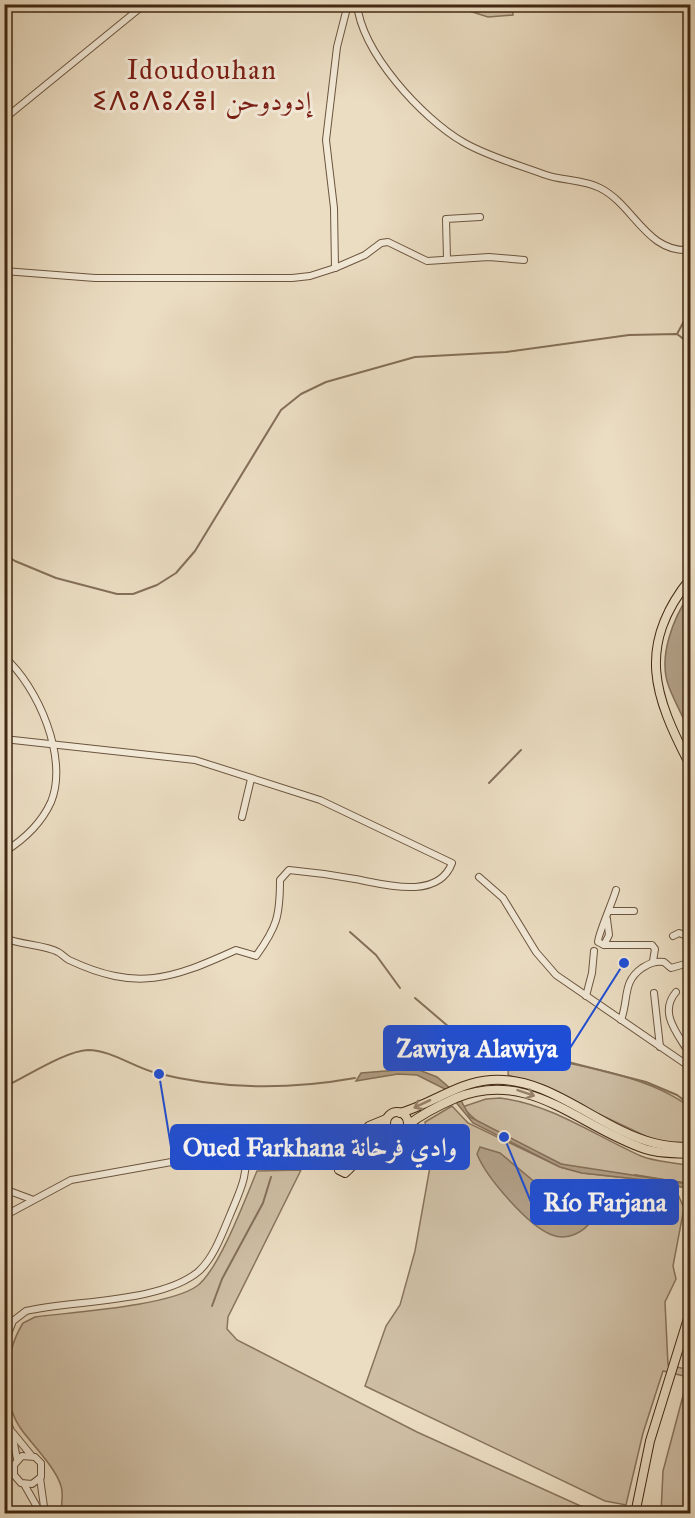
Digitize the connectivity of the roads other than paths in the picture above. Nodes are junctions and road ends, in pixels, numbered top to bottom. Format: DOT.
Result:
graph roads {
  1 [pos="145,4"];
  2 [pos="348,4"];
  3 [pos="357,4"];
  4 [pos="4,119"];
  5 [pos="480,217"];
  6 [pos="690,250"];
  7 [pos="447,259"];
  8 [pos="524,260"];
  9 [pos="336,268"];
  10 [pos="4,271"];
  11 [pos="690,579"];
  12 [pos="4,657"];
  13 [pos="4,739"];
  14 [pos="51,742"];
  15 [pos="690,765"];
  16 [pos="251,779"];
  17 [pos="242,817"];
  18 [pos="4,852"];
  19 [pos="478,877"];
  20 [pos="616,890"];
  21 [pos="610,911"];
  22 [pos="634,911"];
  23 [pos="607,919"];
  24 [pos="673,936"];
  25 [pos="690,937"];
  26 [pos="4,938"];
  27 [pos="604,945"];
  28 [pos="594,951"];
  29 [pos="653,961"];
  30 [pos="690,969"];
  31 [pos="676,992"];
  32 [pos="654,993"];
  33 [pos="585,996"];
  34 [pos="621,1020"];
  35 [pos="660,1047"];
  36 [pos="690,1052"];
  37 [pos="682,1062"];
  38 [pos="690,1067"];
  39 [pos="446,1098"];
  40 [pos="400,1113"];
  41 [pos="386,1119"];
  42 [pos="408,1125"];
  43 [pos="388,1130"];
  44 [pos="320,1141"];
  45 [pos="690,1147"];
  46 [pos="244,1149"];
  47 [pos="669,1150"];
  48 [pos="325,1154"];
  49 [pos="342,1154"];
  50 [pos="690,1154"];
  51 [pos="362,1156"];
  52 [pos="339,1170"];
  53 [pos="4,1189"];
  54 [pos="32,1199"];
  55 [pos="4,1216"];
  56 [pos="690,1312"];
  57 [pos="4,1344"];
  58 [pos="4,1414"];
  59 [pos="12,1432"];
  60 [pos="31,1456"];
  61 [pos="17,1460"];
  62 [pos="14,1467"];
  63 [pos="4,1470"];
  64 [pos="14,1475"];
  65 [pos="40,1478"];
  66 [pos="24,1484"];
  67 [pos="43,1514"];
  68 [pos="635,1514"];
  1 -- 4 [label="street"];
  2 -- 9 [label="street"];
  3 -- 6 [label="street"];
  5 -- 7 [label="street"];
  7 -- 8 [label="street"];
  7 -- 9 [label="street"];
  9 -- 10 [label="street"];
  11 -- 15 [label="main road"];
  12 -- 14 [label="street"];
  13 -- 14 [label="street"];
  14 -- 16 [label="street"];
  14 -- 18 [label="street"];
  16 -- 17 [label="street"];
  16 -- 26 [label="street"];
  19 -- 33 [label="street"];
  20 -- 21 [label="street"];
  21 -- 22 [label="street"];
  21 -- 23 [label="street"];
  23 -- 27 [label="street"];
  23 -- 27 [label="street"];
  24 -- 25 [label="street"];
  27 -- 29 [label="street"];
  28 -- 33 [label="street"];
  29 -- 30 [label="street"];
  29 -- 34 [label="street"];
  31 -- 36 [label="street"];
  32 -- 35 [label="street"];
  33 -- 34 [label="street"];
  34 -- 35 [label="street"];
  35 -- 37 [label="street"];
  36 -- 37 [label="street"];
  37 -- 38 [label="street"];
  39 -- 40 [label="main road, one-way"];
  39 -- 42 [label="main road"];
  39 -- 47 [label="main road"];
  40 -- 41 [label="main road"];
  40 -- 42 [label="main road"];
  41 -- 43 [label="main road"];
  41 -- 51 [label="main road"];
  42 -- 43 [label="main road"];
  43 -- 51 [label="main road"];
  44 -- 46 [label="street"];
  44 -- 48 [label="main road"];
  44 -- 49 [label="main road"];
  45 -- 47 [label="main road"];
  46 -- 54 [label="street"];
  46 -- 57 [label="street"];
  47 -- 50 [label="main road"];
  51 -- 52 [label="main road"];
  53 -- 54 [label="street"];
  54 -- 55 [label="street"];
  56 -- 68 [label="main road"];
  58 -- 59 [label="street"];
  59 -- 60 [label="street"];
  59 -- 61 [label="street"];
  60 -- 61 [label="street"];
  60 -- 65 [label="street"];
  61 -- 62 [label="street"];
  62 -- 63 [label="street"];
  62 -- 64 [label="street"];
  63 -- 64 [label="street"];
  64 -- 66 [label="street"];
  65 -- 66 [label="street"];
  65 -- 67 [label="street"];
  66 -- 67 [label="street"];
}
